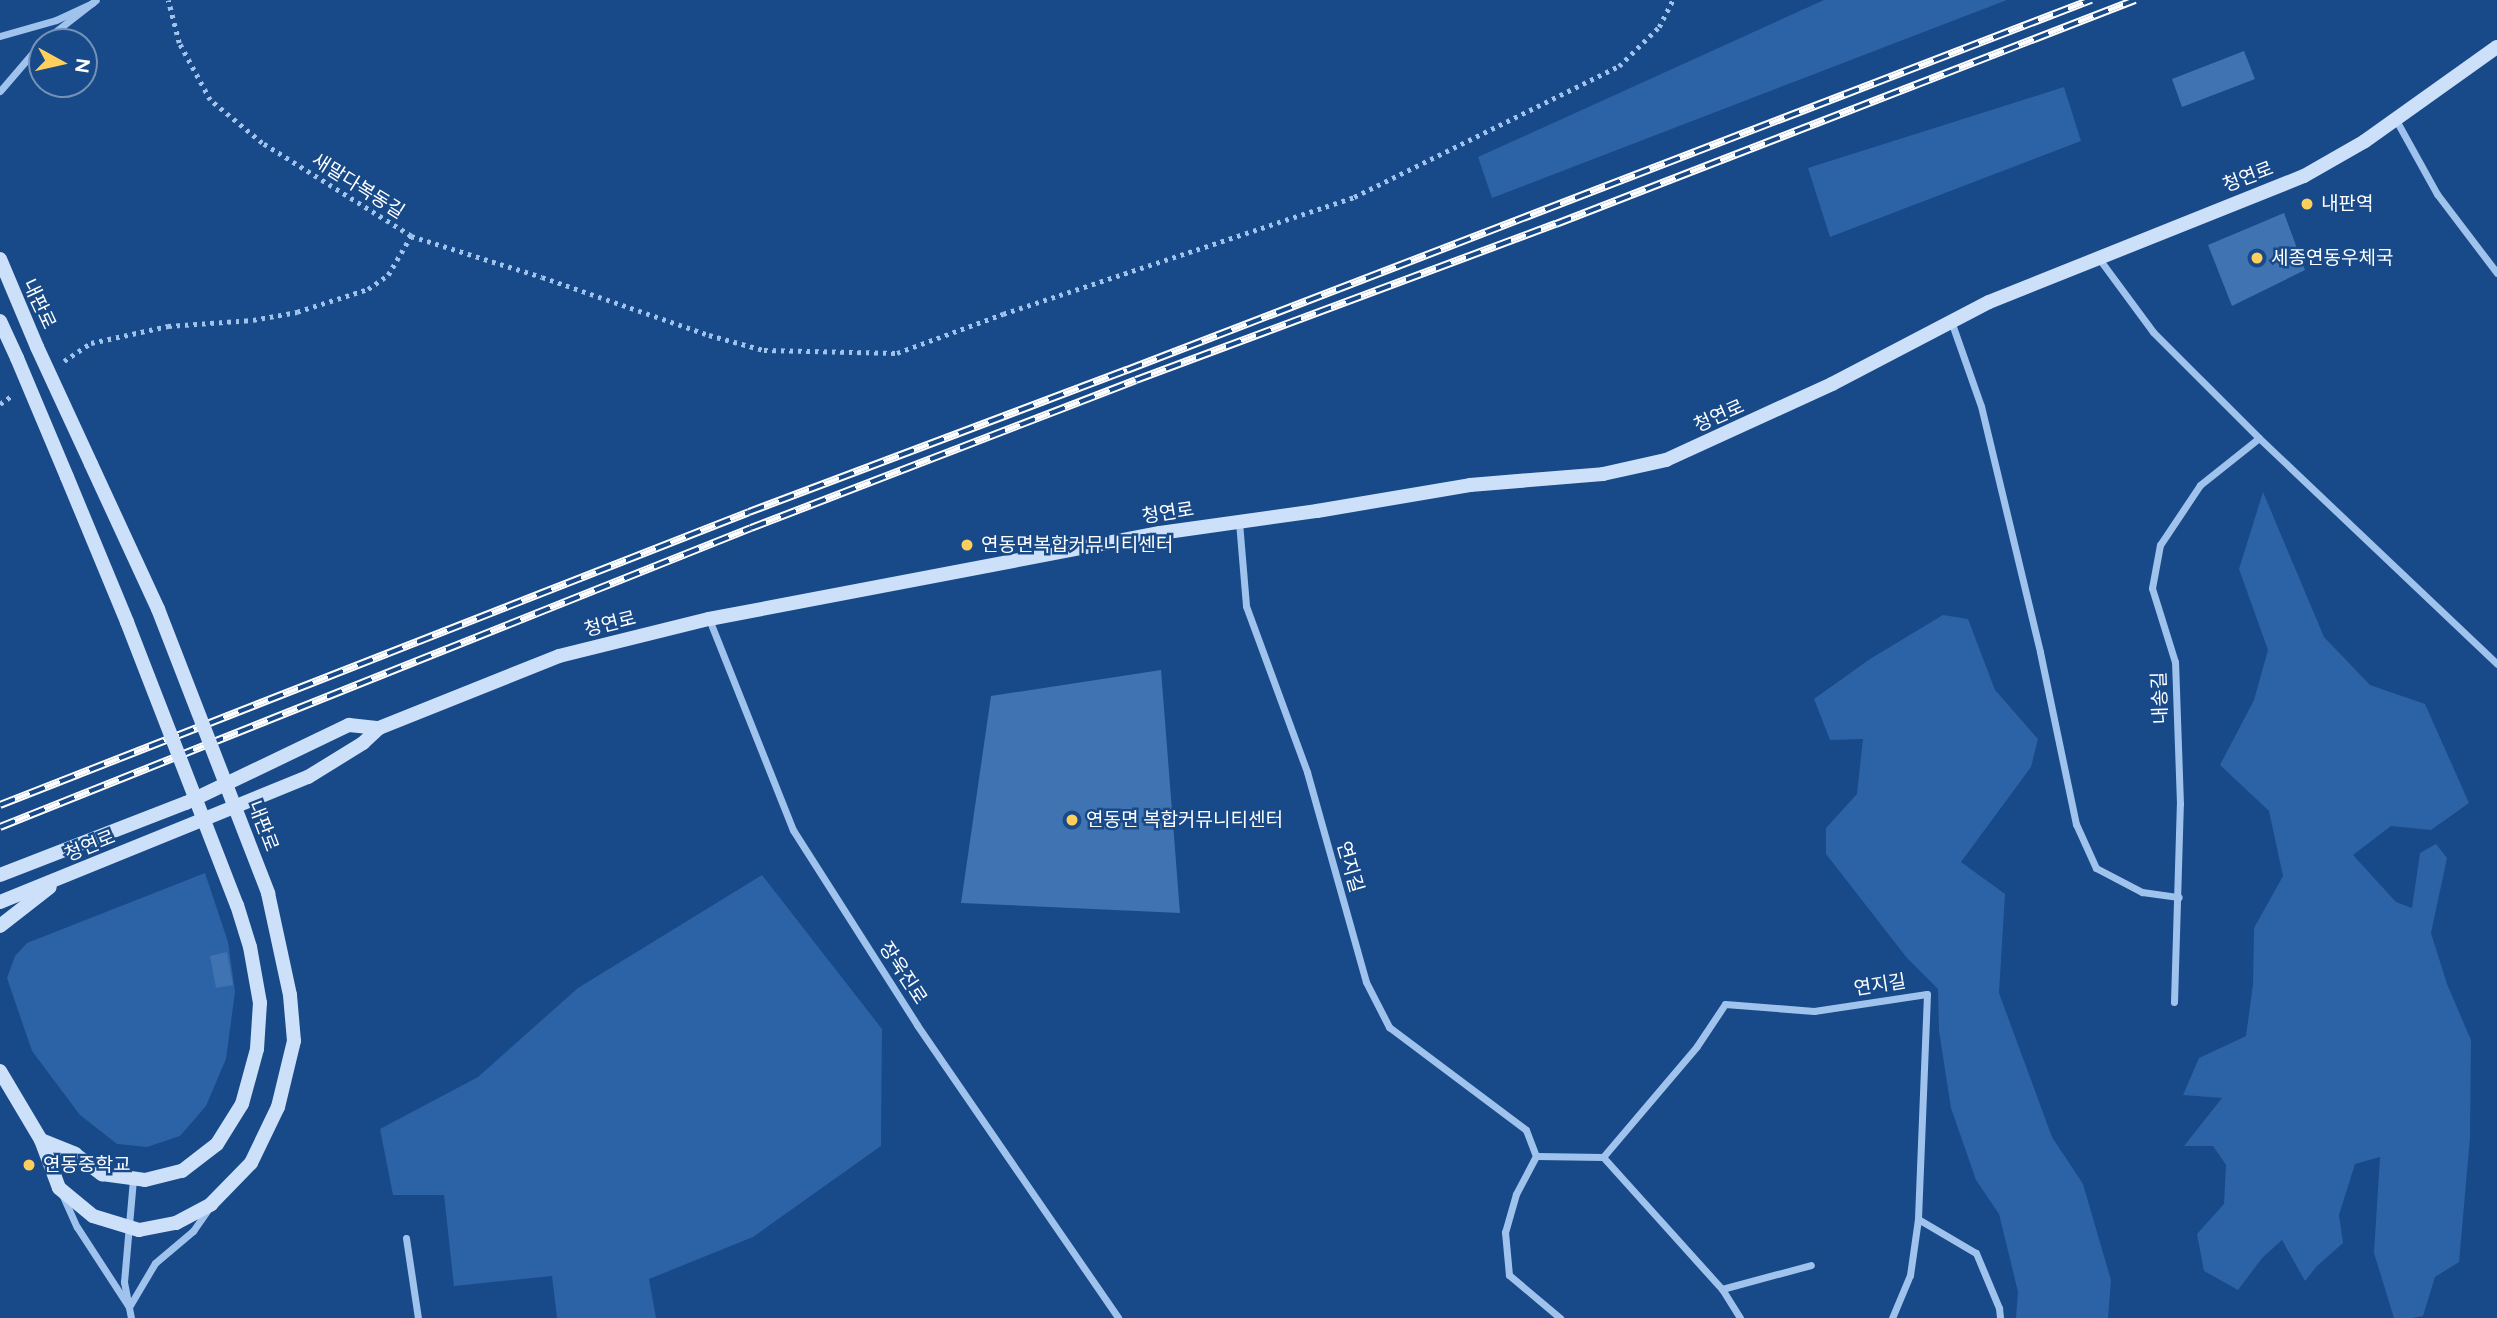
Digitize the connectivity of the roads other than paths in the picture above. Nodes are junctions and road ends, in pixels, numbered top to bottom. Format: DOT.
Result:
graph roads {
  1 [pos="94,1"];
  2 [pos="60,28"];
  3 [pos="0,36"];
  4 [pos="2497,47"];
  5 [pos="28,59"];
  6 [pos="0,92"];
  7 [pos="2396,120"];
  8 [pos="0,259"];
  9 [pos="2100,260"];
  10 [pos="2497,274"];
  11 [pos="0,321"];
  12 [pos="1951,321"];
  13 [pos="0,343"];
  14 [pos="17,358"];
  15 [pos="2259,438"];
  16 [pos="1239,522"];
  17 [pos="709,619"];
  18 [pos="2497,664"];
  19 [pos="379,728"];
  20 [pos="0,875"];
  21 [pos="62,878"];
  22 [pos="2179,897"];
  23 [pos="0,902"];
  24 [pos="0,926"];
  25 [pos="2174,1002"];
  26 [pos="0,1071"];
  27 [pos="41,1140"];
  28 [pos="1536,1156"];
  29 [pos="1603,1157"];
  30 [pos="133,1178"];
  31 [pos="59,1188"];
  32 [pos="211,1204"];
  33 [pos="1918,1219"];
  34 [pos="129,1226"];
  35 [pos="406,1238"];
  36 [pos="1811,1265"];
  37 [pos="1722,1289"];
  38 [pos="129,1307"];
  39 [pos="131,1318"];
  40 [pos="418,1318"];
  41 [pos="1118,1318"];
  42 [pos="1560,1318"];
  43 [pos="1740,1318"];
  44 [pos="1892,1318"];
  45 [pos="2000,1318"];
  1 -- 2 [label="street"];
  1 -- 3 [label="street"];
  4 -- 7 [label="main road, 청연로"];
  5 -- 6 [label="street"];
  7 -- 9 [label="main road, 청연로"];
  7 -- 10 [label="street"];
  8 -- 32 [label="main road, 내판로, bridge"];
  9 -- 12 [label="main road, 청연로"];
  9 -- 15 [label="street"];
  11 -- 14 [label="main road"];
  12 -- 16 [label="main road, 청연로"];
  12 -- 22 [label="street"];
  13 -- 14 [label="main road"];
  14 -- 30 [label="main road, bridge"];
  15 -- 18 [label="street"];
  15 -- 22 [label="street, 내송길"];
  16 -- 17 [label="main road, 청연로"];
  16 -- 28 [label="street, 연지길"];
  17 -- 19 [label="main road, 청연로"];
  17 -- 41 [label="street, 장욱진로"];
  19 -- 20 [label="main road, 청연로"];
  19 -- 21 [label="main road, 청연로"];
  21 -- 23 [label="main road, 청연로"];
  21 -- 24 [label="main road"];
  22 -- 25 [label="street, 내송길"];
  26 -- 27 [label="main road, 내판로"];
  27 -- 30 [label="main road"];
  27 -- 31 [label="main road, 내판로"];
  28 -- 29 [label="street"];
  28 -- 42 [label="street"];
  29 -- 33 [label="street, 연지길"];
  29 -- 37 [label="street"];
  30 -- 34 [label="street"];
  31 -- 34 [label="main road, 내판로"];
  31 -- 38 [label="street"];
  32 -- 34 [label="main road, 내판로"];
  32 -- 38 [label="street"];
  33 -- 44 [label="street, 연지길"];
  33 -- 45 [label="street"];
  34 -- 38 [label="street"];
  35 -- 40 [label="street"];
  36 -- 37 [label="street"];
  37 -- 43 [label="street"];
  38 -- 39 [label="street"];
}
